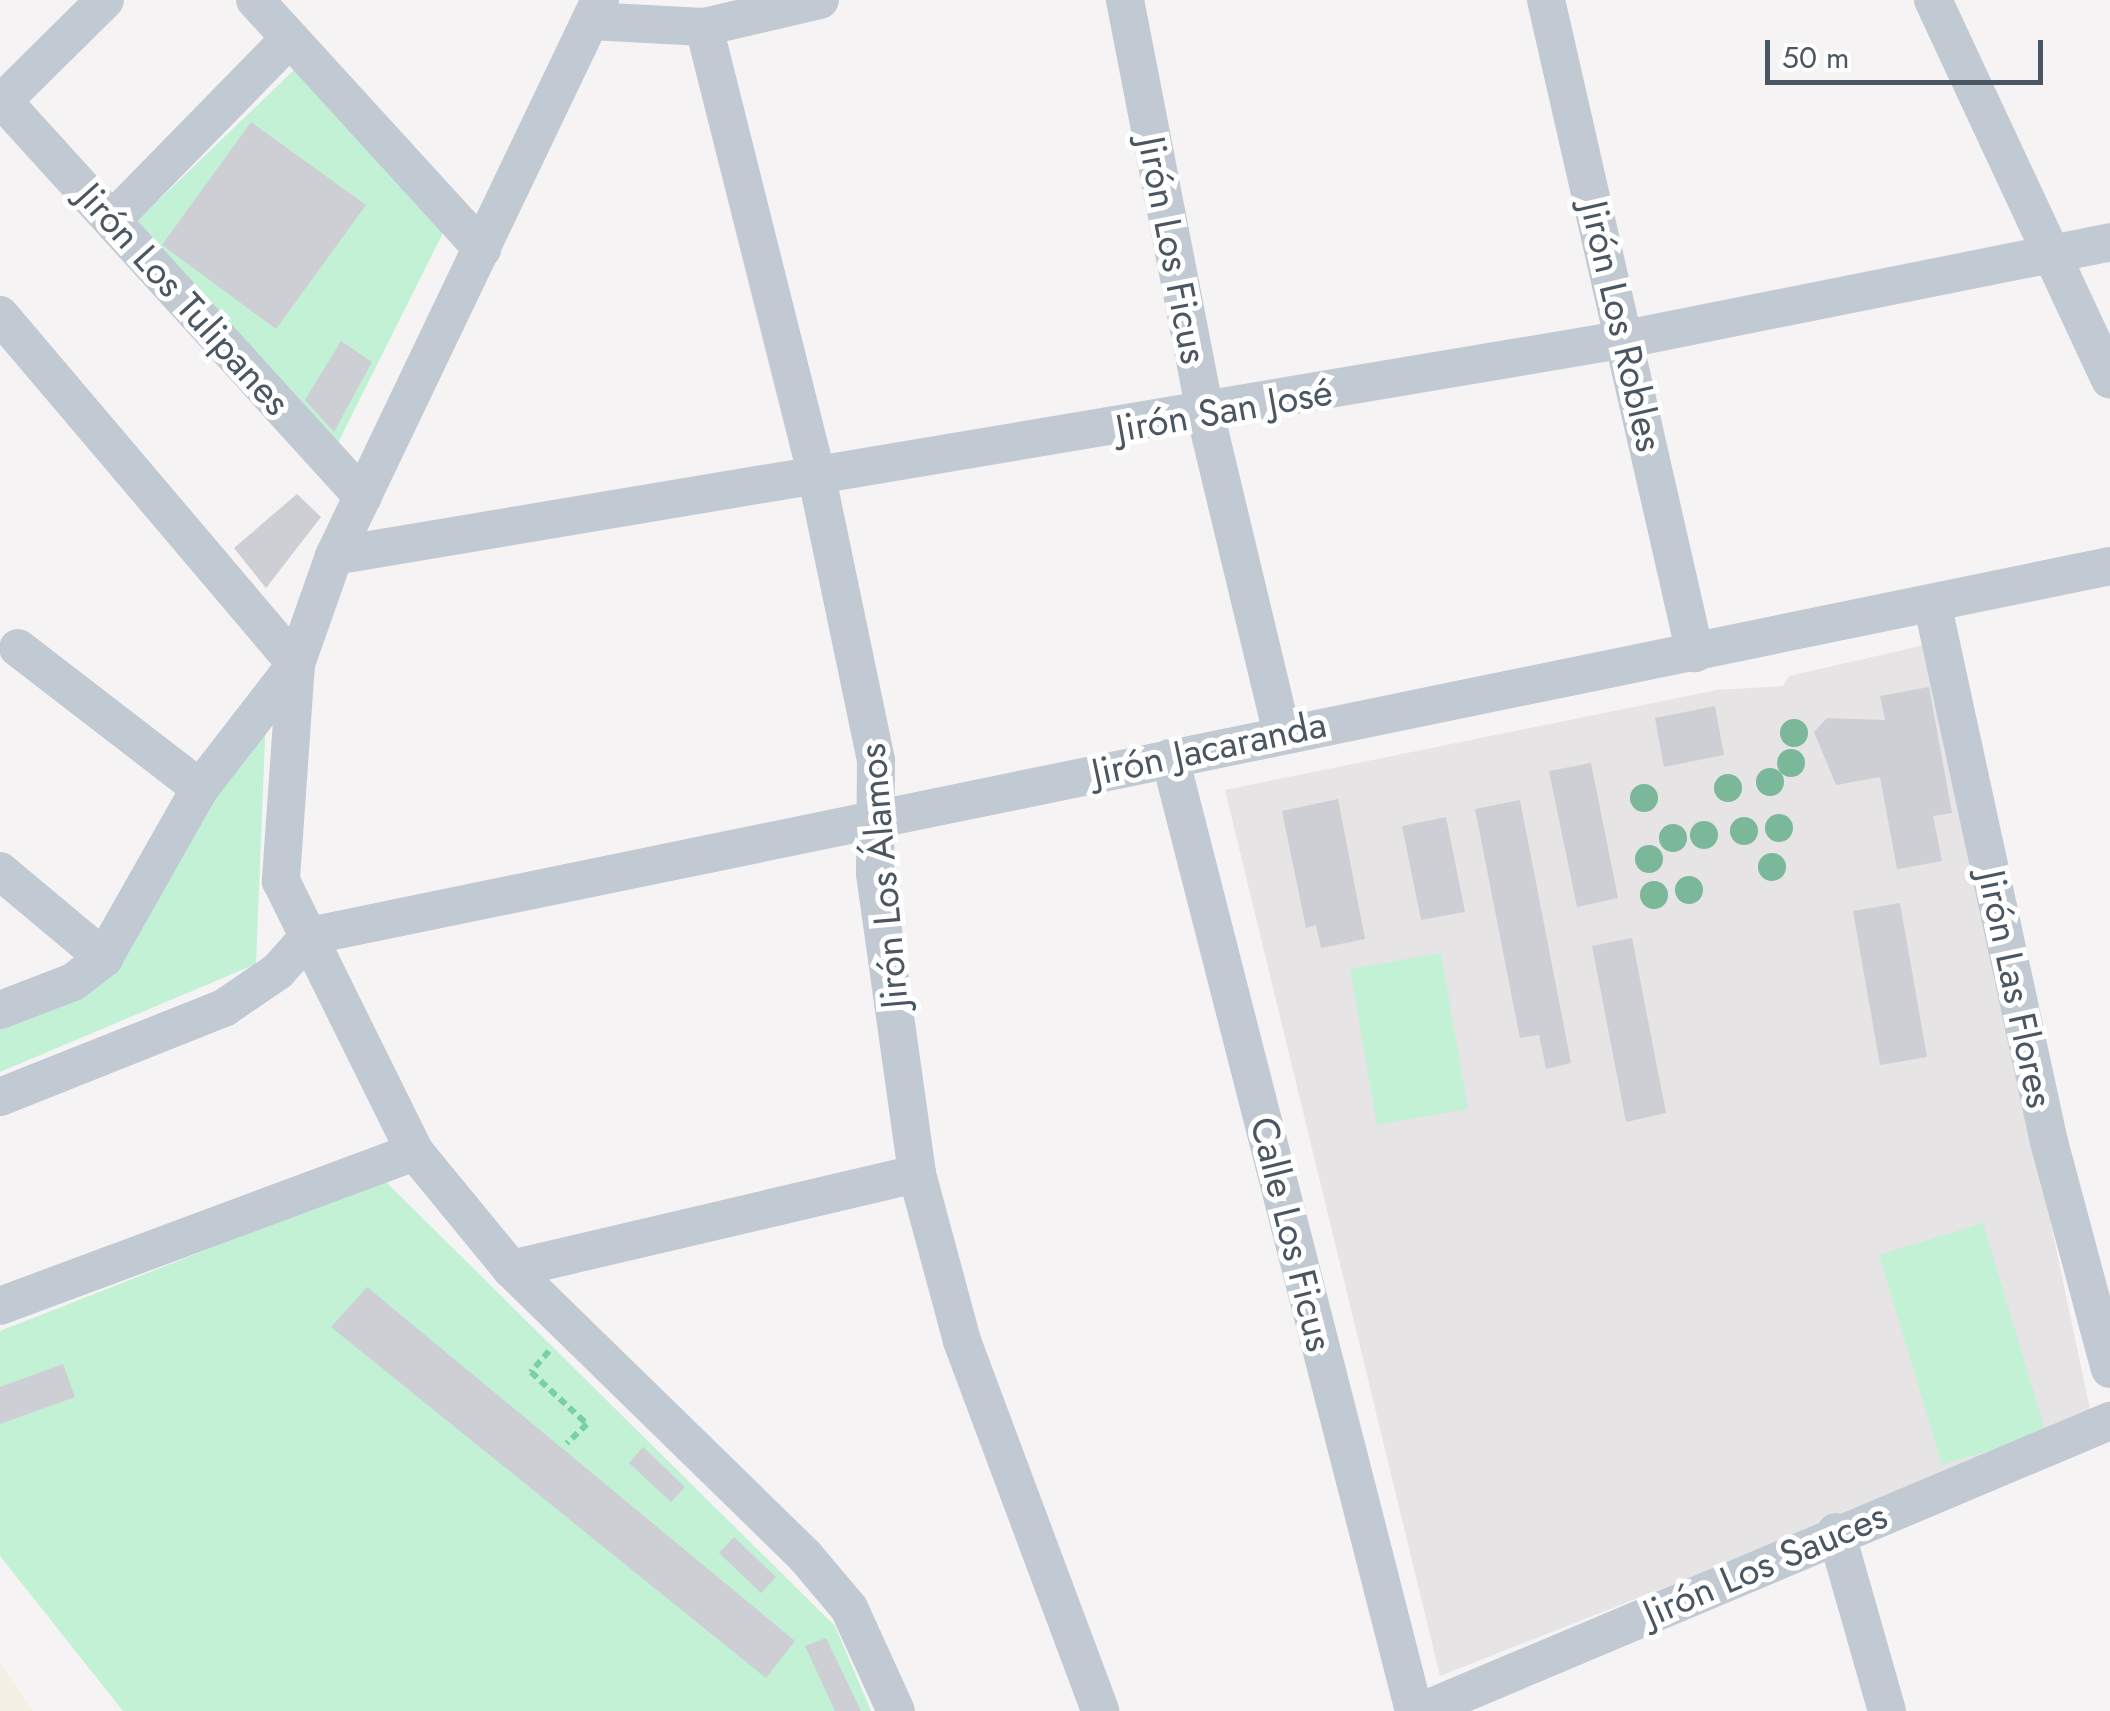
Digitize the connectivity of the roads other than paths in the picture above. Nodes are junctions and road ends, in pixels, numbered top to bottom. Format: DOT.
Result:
graph roads {
  1 [pos="105,0"];
  2 [pos="255,0"];
  3 [pos="820,0"];
  4 [pos="1125,0"];
  5 [pos="1546,0"];
  6 [pos="1933,0"];
  7 [pos="595,11"];
  8 [pos="704,28"];
  9 [pos="290,38"];
  10 [pos="112,219"];
  11 [pos="2110,242"];
  12 [pos="482,249"];
  13 [pos="2050,257"];
  14 [pos="0,315"];
  15 [pos="1626,339"];
  16 [pos="2110,380"];
  17 [pos="1205,414"];
  18 [pos="817,478"];
  19 [pos="362,497"];
  20 [pos="334,556"];
  21 [pos="2110,566"];
  22 [pos="1933,607"];
  23 [pos="18,648"];
  24 [pos="1695,653"];
  25 [pos="296,664"];
  26 [pos="1282,733"];
  27 [pos="1170,758"];
  28 [pos="200,788"];
  29 [pos="874,814"];
  30 [pos="0,871"];
  31 [pos="309,936"];
  32 [pos="104,958"];
  33 [pos="0,1010"];
  34 [pos="0,1096"];
  35 [pos="416,1152"];
  36 [pos="918,1174"];
  37 [pos="511,1269"];
  38 [pos="0,1306"];
  39 [pos="2110,1369"];
  40 [pos="2110,1421"];
  41 [pos="1836,1532"];
  42 [pos="896,1711"];
  43 [pos="1100,1711"];
  44 [pos="1414,1711"];
  45 [pos="1422,1711"];
  46 [pos="1887,1711"];
  1 -- 10 [label="street, Jirón Los Tulipanes"];
  2 -- 9 [label="street"];
  3 -- 8 [label="street"];
  4 -- 17 [label="street, Jirón Los Ficus"];
  5 -- 15 [label="street, Jirón Los Robles"];
  6 -- 13 [label="street"];
  7 -- 8 [label="street"];
  7 -- 12 [label="street"];
  8 -- 18 [label="street, Jirón Los Álamos"];
  9 -- 10 [label="street"];
  9 -- 12 [label="street"];
  10 -- 19 [label="street, Jirón Los Tulipanes"];
  11 -- 13 [label="street, Jirón San José"];
  12 -- 19 [label="street"];
  13 -- 15 [label="street, Jirón San José"];
  13 -- 16 [label="street"];
  14 -- 25 [label="street"];
  15 -- 17 [label="street, Jirón San José"];
  15 -- 24 [label="street, Jirón Los Robles"];
  17 -- 18 [label="street, Jirón San José"];
  17 -- 26 [label="street, Jirón Los Ficus"];
  18 -- 20 [label="street, Jirón San José"];
  18 -- 29 [label="street, Jirón Los Álamos"];
  19 -- 20 [label="street"];
  20 -- 25 [label="street"];
  21 -- 22 [label="street, Jirón Jacaranda"];
  22 -- 24 [label="street, Jirón Jacaranda"];
  22 -- 39 [label="street, Jirón Las Flores"];
  23 -- 28 [label="street"];
  24 -- 26 [label="street, Jirón Jacaranda"];
  25 -- 28 [label="street"];
  25 -- 31 [label="street"];
  26 -- 27 [label="street, Jirón Jacaranda"];
  27 -- 29 [label="street, Jirón Jacaranda"];
  27 -- 44 [label="street, Calle Los Ficus"];
  28 -- 32 [label="street"];
  29 -- 31 [label="street, Jirón Jacaranda"];
  29 -- 36 [label="street, Jirón Los Álamos"];
  30 -- 32 [label="street"];
  31 -- 34 [label="street"];
  31 -- 35 [label="street"];
  32 -- 33 [label="street"];
  35 -- 37 [label="street"];
  35 -- 38 [label="street"];
  36 -- 37 [label="street"];
  36 -- 43 [label="street, Jirón Los Álamos"];
  37 -- 42 [label="street"];
  40 -- 41 [label="street, Jirón Los Sauces"];
  41 -- 45 [label="street, Jirón Los Sauces"];
  41 -- 46 [label="street"];
}
